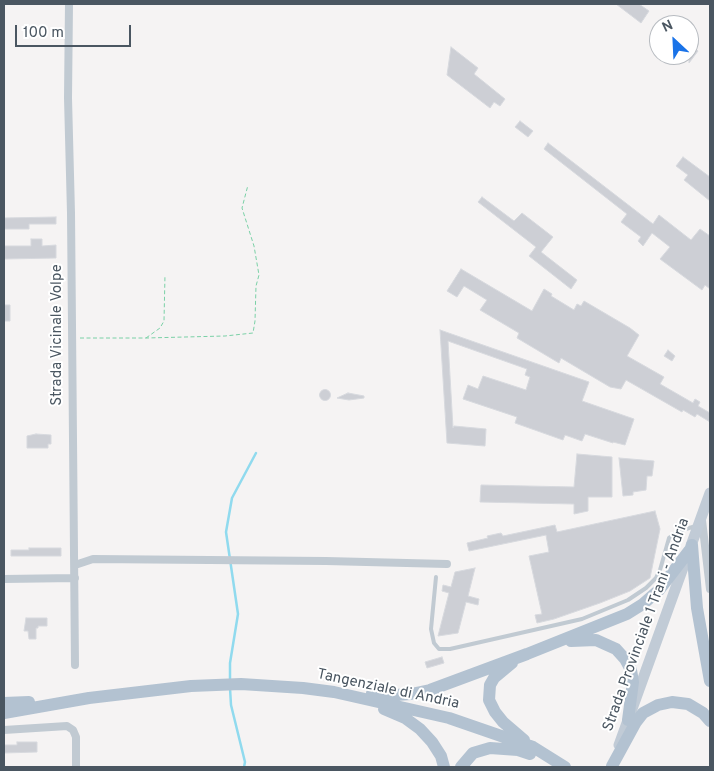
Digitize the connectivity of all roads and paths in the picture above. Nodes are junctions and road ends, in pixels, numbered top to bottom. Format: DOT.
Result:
graph roads {
  1 [pos="69,4"];
  2 [pos="248,185"];
  3 [pos="165,274"];
  4 [pos="72,338"];
  5 [pos="146,338"];
  6 [pos="710,493"];
  7 [pos="700,521"];
  8 [pos="691,546"];
  9 [pos="708,546"];
  10 [pos="75,564"];
  11 [pos="447,564"];
  12 [pos="436,577"];
  13 [pos="75,578"];
  14 [pos="4,579"];
  15 [pos="710,589"];
  16 [pos="556,643"];
  17 [pos="527,654"];
  18 [pos="75,665"];
  19 [pos="710,681"];
  20 [pos="334,692"];
  21 [pos="351,696"];
  22 [pos="74,700"];
  23 [pos="4,703"];
  24 [pos="4,713"];
  25 [pos="628,720"];
  26 [pos="710,721"];
  27 [pos="4,730"];
  28 [pos="532,747"];
  29 [pos="561,765"];
  30 [pos="76,767"];
  31 [pos="444,767"];
  32 [pos="460,767"];
  33 [pos="612,767"];
  1 -- 4 [label="street, Strada Vicinale Volpe"];
  2 -- 5 [label="path"];
  3 -- 5 [label="path"];
  4 -- 5 [label="path"];
  4 -- 10 [label="street, Strada Vicinale Volpe"];
  6 -- 7 [label="main road, Strada Provinciale 1 Trani - Andria"];
  7 -- 8 [label="main road, Strada Provinciale 1 Trani - Andria"];
  7 -- 9 [label="street"];
  7 -- 12 [label="lane"];
  8 -- 16 [label="main road"];
  8 -- 19 [label="main road"];
  8 -- 25 [label="main road, Strada Provinciale 1 Trani - Andria"];
  9 -- 15 [label="street"];
  10 -- 11 [label="street"];
  10 -- 13 [label="street, Strada Vicinale Volpe"];
  13 -- 14 [label="street"];
  13 -- 18 [label="street, Strada Vicinale Volpe"];
  16 -- 17 [label="main road"];
  16 -- 25 [label="main road"];
  17 -- 20 [label="main road"];
  17 -- 28 [label="main road"];
  20 -- 21 [label="main road, Tangenziale di Andria"];
  20 -- 22 [label="main road, Tangenziale di Andria"];
  21 -- 28 [label="main road, Tangenziale di Andria"];
  21 -- 31 [label="main road"];
  22 -- 23 [label="main road, Tangenziale di Andria"];
  22 -- 24 [label="main road, Tangenziale di Andria"];
  25 -- 33 [label="main road, Strada Provinciale 1 Trani - Andria"];
  26 -- 33 [label="main road"];
  27 -- 30 [label="street"];
  28 -- 29 [label="main road, Tangenziale di Andria"];
  29 -- 32 [label="main road"];
}
